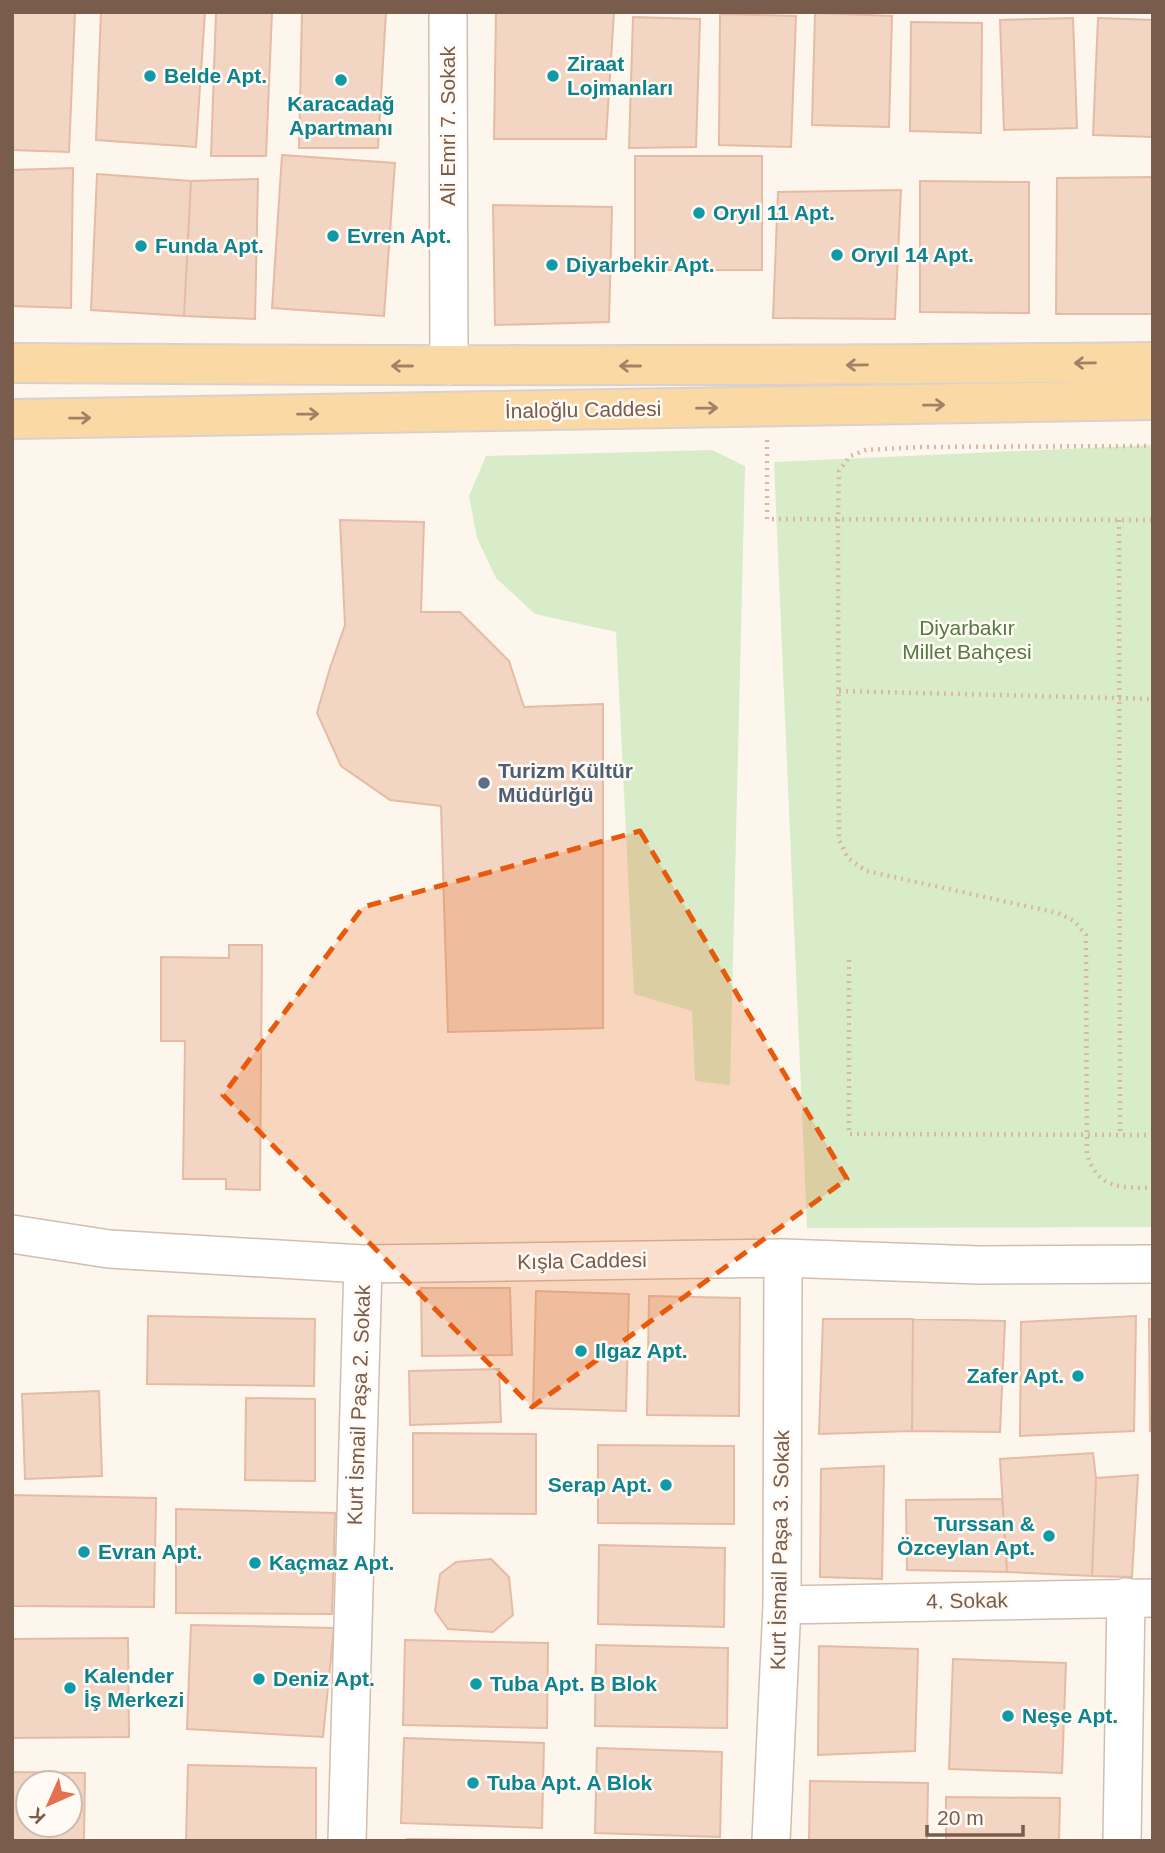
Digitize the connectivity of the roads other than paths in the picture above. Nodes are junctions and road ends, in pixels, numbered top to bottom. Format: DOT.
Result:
graph roads {
  1 [pos="448,12"];
  2 [pos="1153,362"];
  3 [pos="12,363"];
  4 [pos="449,366"];
  5 [pos="1153,400"];
  6 [pos="12,419"];
  7 [pos="12,1234"];
  8 [pos="109,1249"];
  9 [pos="783,1258"];
  10 [pos="12,1259"];
  11 [pos="363,1264"];
  12 [pos="1153,1264"];
  13 [pos="1139,1597"];
  14 [pos="782,1605"];
  15 [pos="347,1841"];
  16 [pos="771,1841"];
  17 [pos="1122,1841"];
  1 -- 4 [label="street, Ali Emri 7. Sokak"];
  2 -- 4 [label="main road, İnaloğlu Caddesi, one-way"];
  4 -- 3 [label="main road, İnaloğlu Caddesi, one-way"];
  6 -- 5 [label="main road, İnaloğlu Caddesi, one-way"];
  7 -- 8 [label="street, Kışla Caddesi"];
  8 -- 10 [label="street"];
  8 -- 11 [label="street, Kışla Caddesi"];
  9 -- 11 [label="street, Kışla Caddesi"];
  9 -- 12 [label="street, Kışla Caddesi"];
  9 -- 14 [label="street, Kurt İsmail Paşa 3. Sokak"];
  11 -- 15 [label="street, Kurt İsmail Paşa 2. Sokak"];
  13 -- 14 [label="street, 4. Sokak"];
  13 -- 17 [label="street"];
  14 -- 16 [label="street, Kurt İsmail Paşa 3. Sokak"];
}
